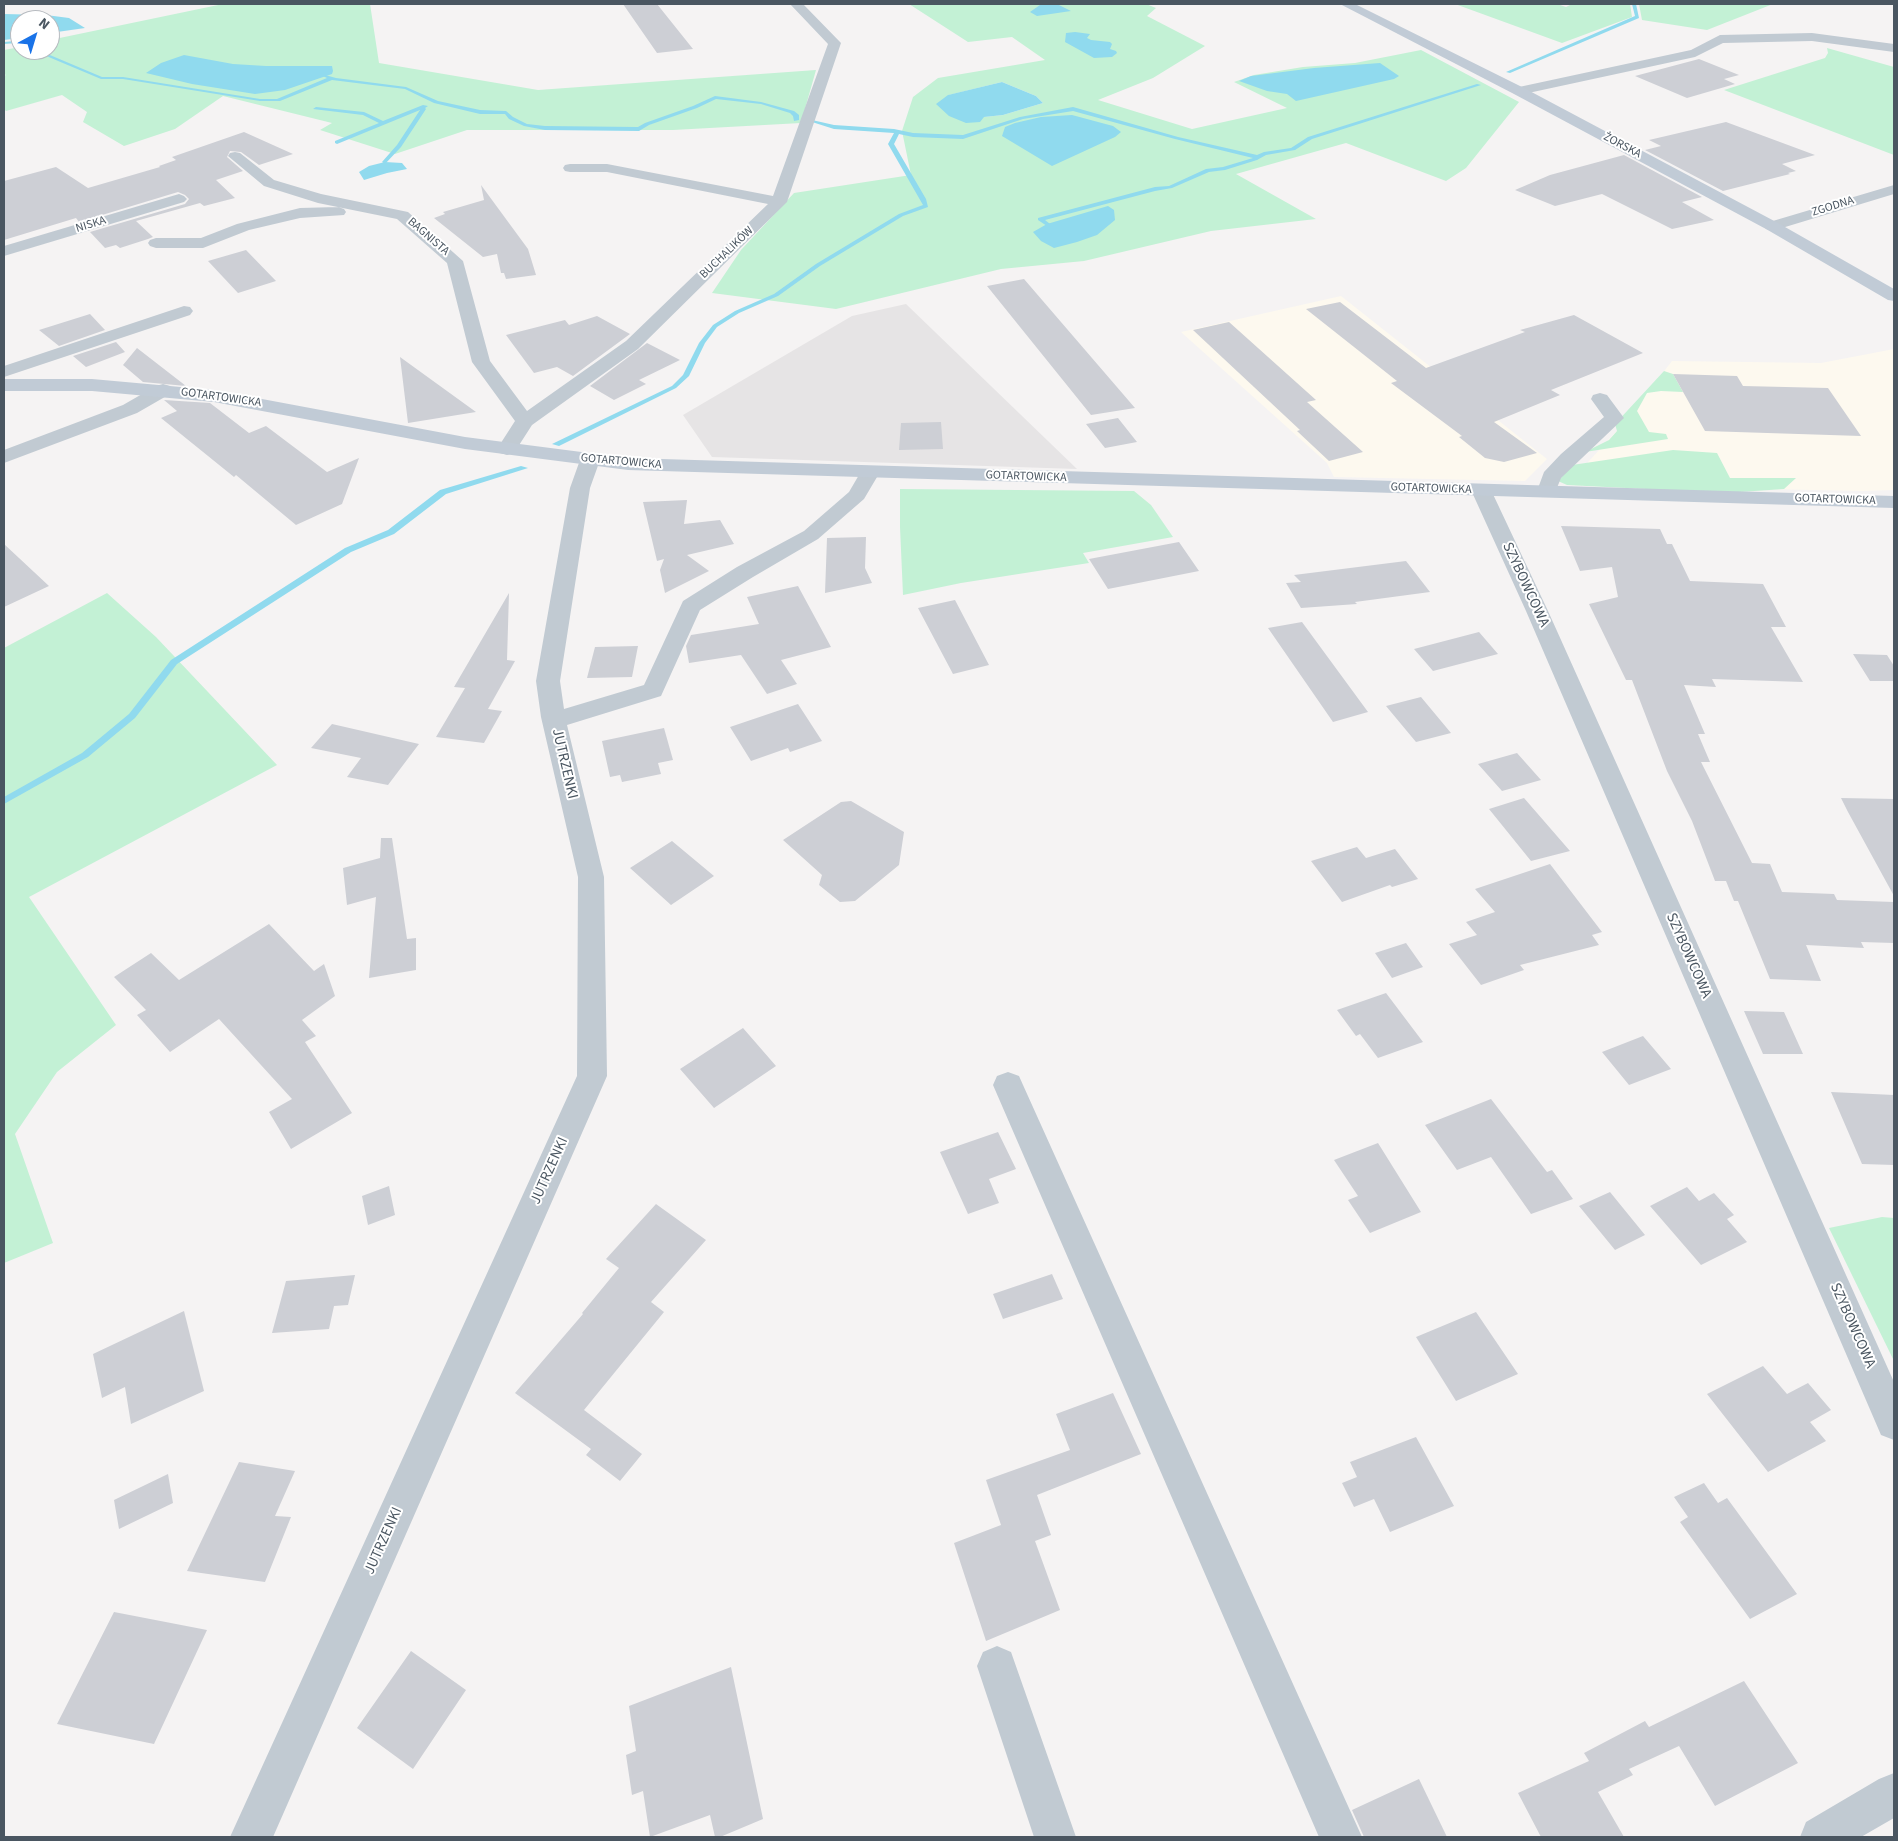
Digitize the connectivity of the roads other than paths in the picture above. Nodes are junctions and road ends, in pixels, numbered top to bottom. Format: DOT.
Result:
graph roads {
  1 [pos="796,4"];
  2 [pos="1352,4"];
  3 [pos="1894,48"];
  4 [pos="1519,90"];
  5 [pos="235,156"];
  6 [pos="570,168"];
  7 [pos="1894,189"];
  8 [pos="179,199"];
  9 [pos="779,202"];
  10 [pos="385,211"];
  11 [pos="1772,226"];
  12 [pos="156,243"];
  13 [pos="4,251"];
  14 [pos="1894,296"];
  15 [pos="184,311"];
  16 [pos="4,372"];
  17 [pos="4,385"];
  18 [pos="163,390"];
  19 [pos="1600,399"];
  20 [pos="525,421"];
  21 [pos="507,450"];
  22 [pos="4,457"];
  23 [pos="590,460"];
  24 [pos="870,472"];
  25 [pos="1481,490"];
  26 [pos="1547,491"];
  27 [pos="1894,502"];
  28 [pos="553,717"];
  29 [pos="1008,1085"];
  30 [pos="1894,1422"];
  31 [pos="997,1666"];
  32 [pos="1894,1794"];
  33 [pos="250,1837"];
  34 [pos="1055,1837"];
  35 [pos="1341,1837"];
  36 [pos="1821,1837"];
  1 -- 9 [label="street, BUCHALIKÓW"];
  2 -- 4 [label="street, ŻORSKA"];
  3 -- 4 [label="street"];
  4 -- 11 [label="street, ŻORSKA"];
  5 -- 10 [label="street, BAGNISTA"];
  6 -- 9 [label="street"];
  7 -- 11 [label="street, ZGODNA"];
  8 -- 13 [label="street, NISKA"];
  9 -- 20 [label="street, BUCHALIKÓW"];
  10 -- 12 [label="street"];
  10 -- 20 [label="street, BAGNISTA"];
  11 -- 14 [label="street, ŻORSKA"];
  15 -- 16 [label="street"];
  17 -- 18 [label="street, GOTARTOWICKA"];
  18 -- 21 [label="street, GOTARTOWICKA"];
  18 -- 22 [label="street, GOTARTOWICKA"];
  19 -- 26 [label="street"];
  20 -- 21 [label="street, BUCHALIKÓW"];
  21 -- 23 [label="street, GOTARTOWICKA"];
  23 -- 24 [label="street, GOTARTOWICKA"];
  23 -- 28 [label="street, JUTRZENKI"];
  24 -- 25 [label="street, GOTARTOWICKA"];
  24 -- 28 [label="street"];
  25 -- 26 [label="street, GOTARTOWICKA"];
  25 -- 30 [label="street, SZYBOWCOWA"];
  26 -- 27 [label="street, GOTARTOWICKA"];
  28 -- 33 [label="street, JUTRZENKI"];
  29 -- 35 [label="street"];
  31 -- 34 [label="street"];
  32 -- 36 [label="street"];
}
